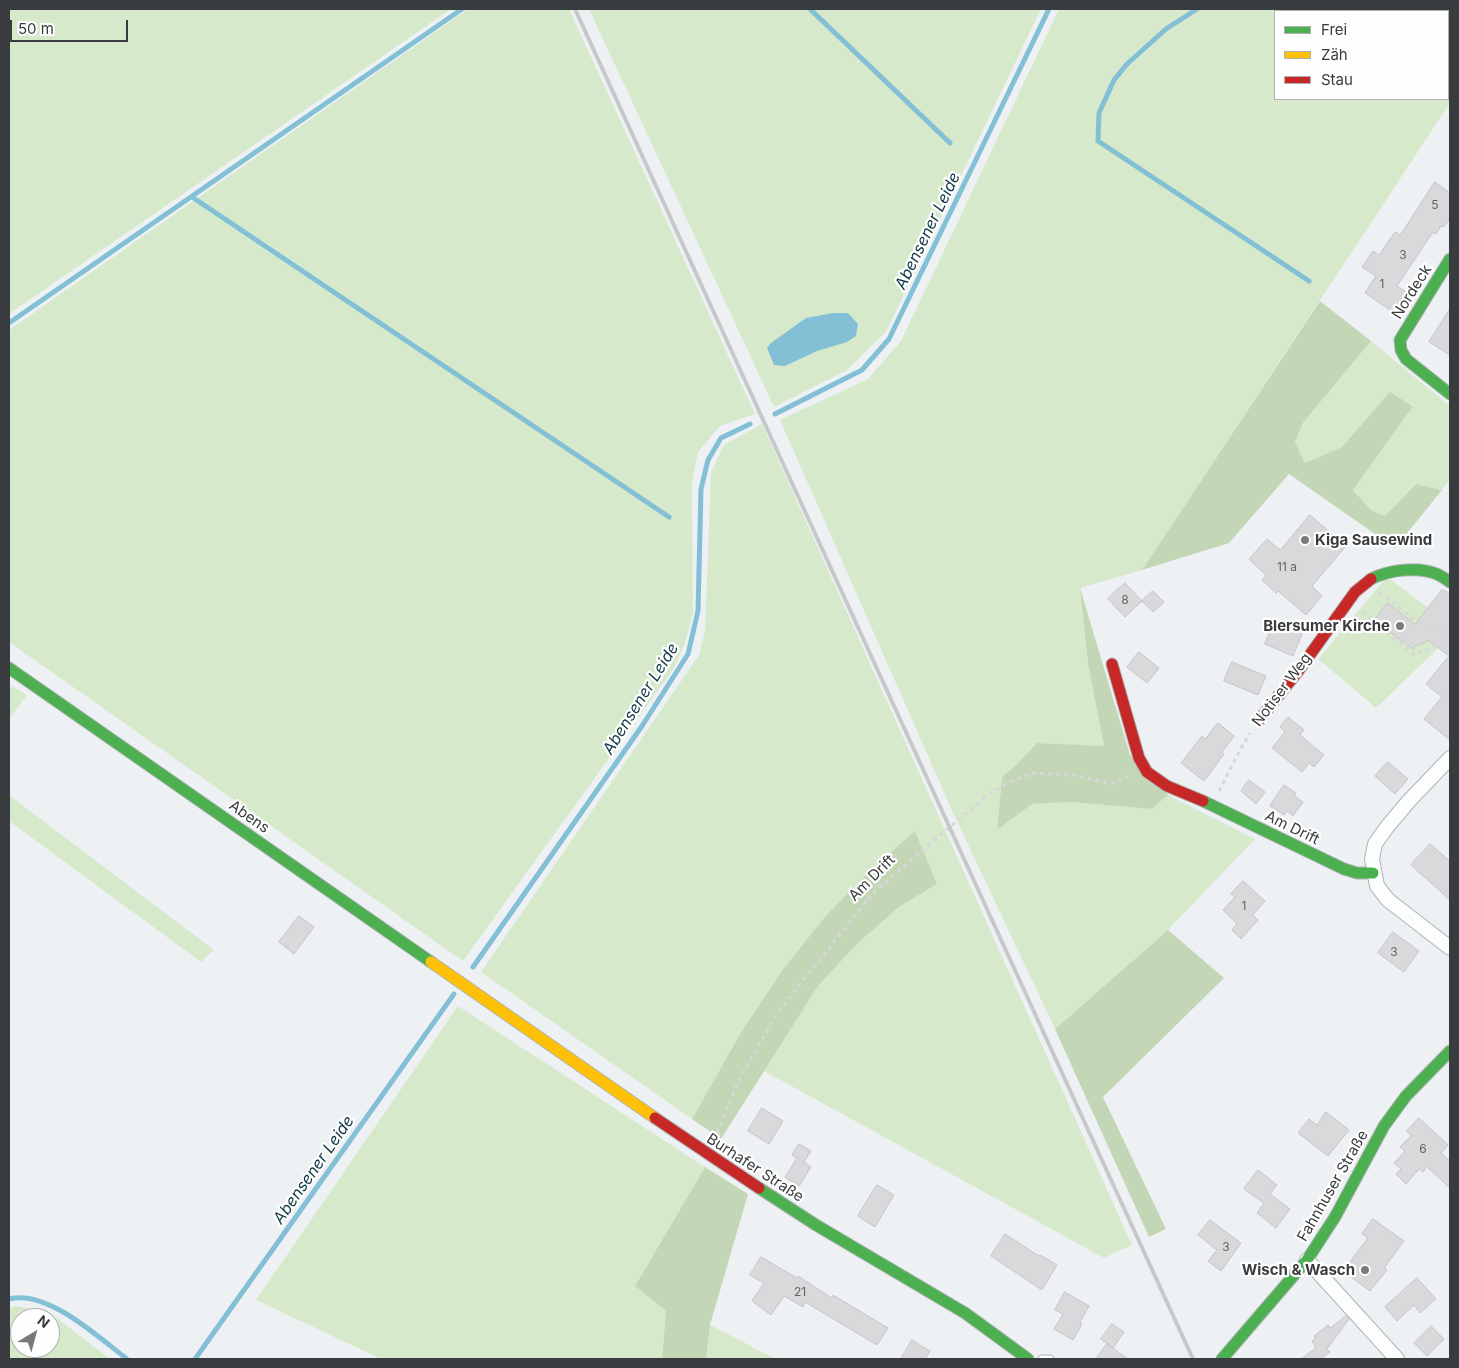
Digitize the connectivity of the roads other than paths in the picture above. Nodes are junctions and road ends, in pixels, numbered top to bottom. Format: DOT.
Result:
graph roads {
  1 [pos="1450,258"];
  2 [pos="1450,394"];
  3 [pos="1450,582"];
  4 [pos="1112,664"];
  5 [pos="9,668"];
  6 [pos="1259,720"];
  7 [pos="1450,758"];
  8 [pos="1373,873"];
  9 [pos="1450,948"];
  10 [pos="472,991"];
  11 [pos="1450,1052"];
  12 [pos="1307,1260"];
  13 [pos="1028,1359"];
  14 [pos="1042,1359"];
  15 [pos="1050,1359"];
  16 [pos="1222,1359"];
  17 [pos="1397,1359"];
  1 -- 2 [label="main road, Nordeck"];
  3 -- 6 [label="main road, Notiser Weg"];
  4 -- 8 [label="main road, Am Drift"];
  5 -- 10 [label="main road, Abens"];
  7 -- 8 [label="street"];
  8 -- 9 [label="street"];
  10 -- 13 [label="main road, Burhafer Straße"];
  11 -- 12 [label="main road, Fahnhuser Straße"];
  12 -- 16 [label="main road, Fahnhuser Straße"];
  12 -- 17 [label="street"];
  14 -- 15 [label="lane"];
}
